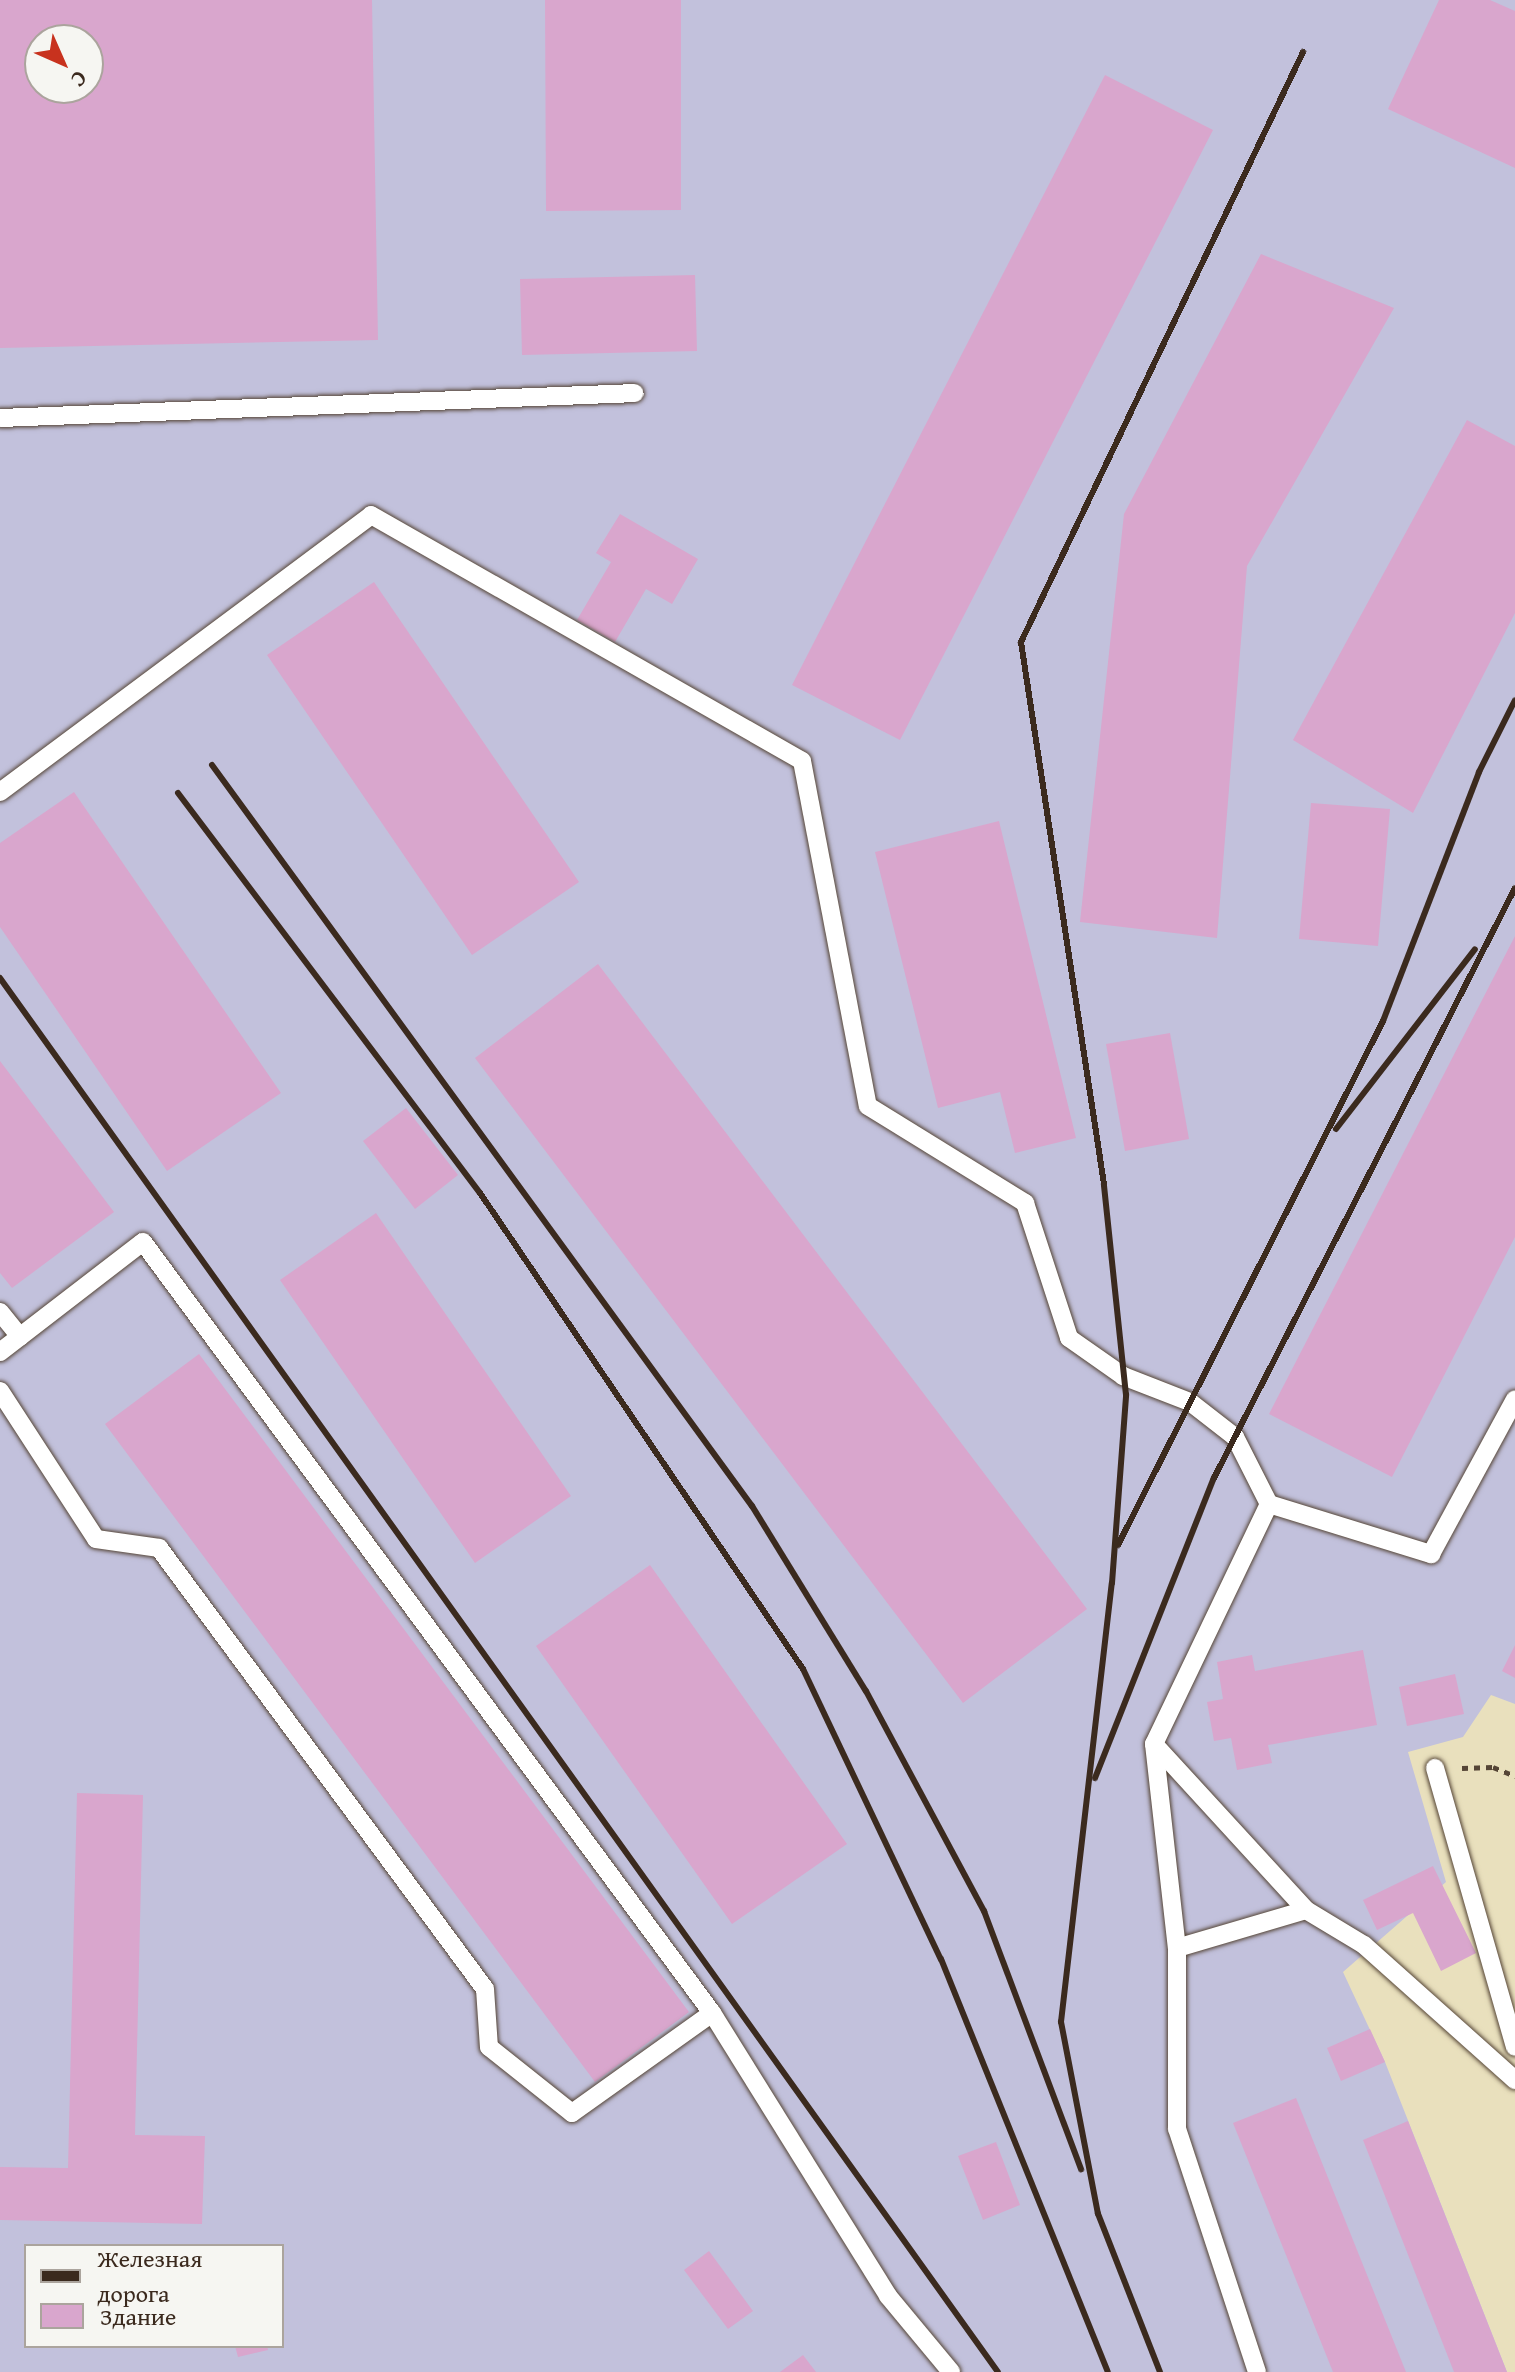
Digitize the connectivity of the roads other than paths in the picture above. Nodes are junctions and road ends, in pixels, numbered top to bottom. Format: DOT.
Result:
graph roads {
  1 [pos="635,393"];
  2 [pos="0,418"];
  3 [pos="0,792"];
  4 [pos="0,1312"];
  5 [pos="20,1337"];
  6 [pos="0,1352"];
  7 [pos="0,1391"];
  8 [pos="1515,1399"];
  9 [pos="1269,1504"];
  10 [pos="1154,1744"];
  11 [pos="1435,1768"];
  12 [pos="1306,1910"];
  13 [pos="1177,1948"];
  14 [pos="712,2013"];
  15 [pos="1515,2047"];
  16 [pos="1515,2080"];
  17 [pos="951,2372"];
  18 [pos="1257,2372"];
  1 -- 2 [label="lane"];
  3 -- 9 [label="lane"];
  4 -- 5 [label="lane"];
  5 -- 6 [label="lane"];
  5 -- 14 [label="lane"];
  7 -- 14 [label="lane"];
  8 -- 9 [label="lane"];
  9 -- 10 [label="lane"];
  10 -- 12 [label="lane"];
  10 -- 13 [label="lane"];
  11 -- 15 [label="lane"];
  12 -- 13 [label="lane"];
  12 -- 16 [label="lane"];
  13 -- 18 [label="lane"];
  14 -- 17 [label="lane"];
}
